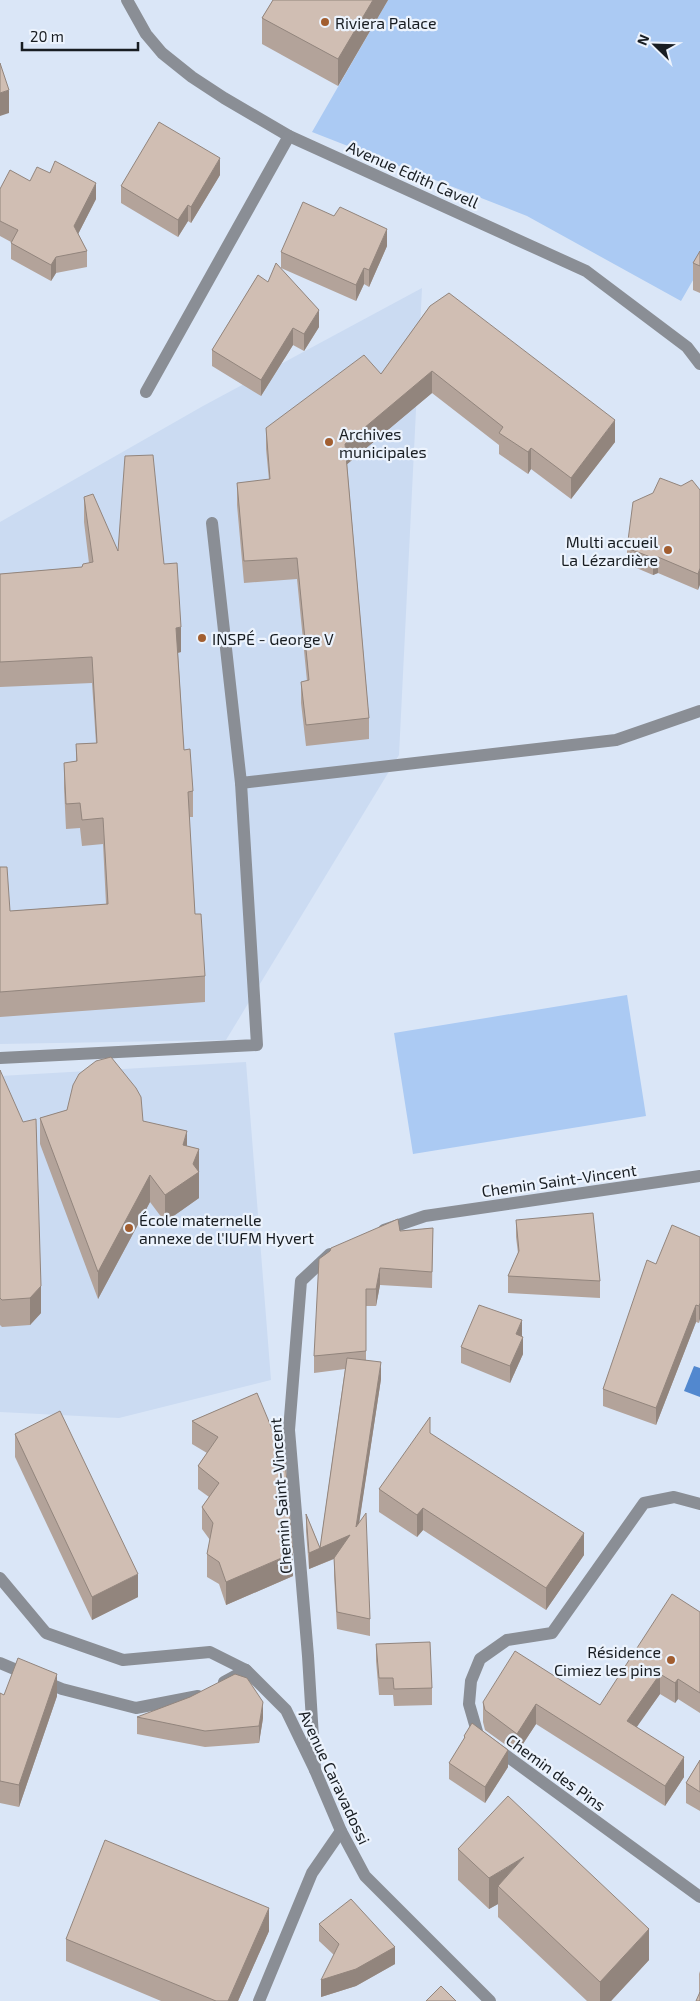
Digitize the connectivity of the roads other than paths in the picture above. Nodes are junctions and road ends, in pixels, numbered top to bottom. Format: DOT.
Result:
graph roads {
  1 [pos="127,0"];
  2 [pos="289,136"];
  3 [pos="700,364"];
  4 [pos="146,392"];
  5 [pos="212,523"];
  6 [pos="700,711"];
  7 [pos="241,782"];
  8 [pos="0,1058"];
  9 [pos="700,1176"];
  10 [pos="374,1233"];
  11 [pos="340,1244"];
  12 [pos="700,1504"];
  13 [pos="0,1578"];
  14 [pos="0,1663"];
  15 [pos="246,1670"];
  16 [pos="315,1770"];
  17 [pos="340,1831"];
  18 [pos="700,1897"];
  19 [pos="259,2001"];
  20 [pos="490,2001"];
  1 -- 2 [label="street, Avenue Edith Cavell"];
  2 -- 3 [label="street, Avenue Edith Cavell"];
  2 -- 4 [label="street"];
  5 -- 7 [label="street"];
  6 -- 7 [label="street"];
  7 -- 8 [label="street"];
  9 -- 10 [label="street, Chemin Saint-Vincent"];
  11 -- 16 [label="street, Chemin Saint-Vincent"];
  12 -- 18 [label="street, Chemin des Pins"];
  13 -- 15 [label="street, Avenue Caravadossi"];
  14 -- 15 [label="street"];
  15 -- 16 [label="street, Avenue Caravadossi"];
  16 -- 17 [label="street, Avenue Caravadossi"];
  17 -- 19 [label="street"];
  17 -- 20 [label="street, Avenue Caravadossi"];
}
